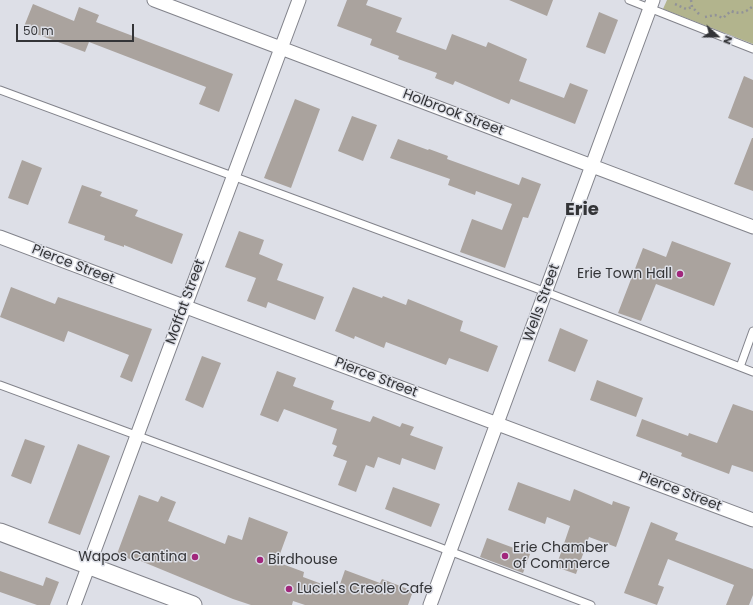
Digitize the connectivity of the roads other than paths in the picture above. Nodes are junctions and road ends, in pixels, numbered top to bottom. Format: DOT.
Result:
graph roads {
  1 [pos="154,0"];
  2 [pos="299,0"];
  3 [pos="630,0"];
  4 [pos="652,4"];
  5 [pos="281,48"];
  6 [pos="753,49"];
  7 [pos="0,90"];
  8 [pos="593,166"];
  9 [pos="233,176"];
  10 [pos="753,227"];
  11 [pos="0,237"];
  12 [pos="546,292"];
  13 [pos="184,306"];
  14 [pos="753,331"];
  15 [pos="740,367"];
  16 [pos="753,372"];
  17 [pos="0,385"];
  18 [pos="498,424"];
  19 [pos="136,435"];
  20 [pos="753,520"];
  21 [pos="0,532"];
  22 [pos="450,551"];
  23 [pos="88,565"];
  24 [pos="74,605"];
  25 [pos="193,605"];
  26 [pos="430,605"];
  27 [pos="591,605"];
  1 -- 5 [label="street, Holbrook Street"];
  2 -- 5 [label="street, Moffat Street"];
  3 -- 4 [label="lane"];
  4 -- 6 [label="lane"];
  4 -- 8 [label="street, Wells Street"];
  5 -- 8 [label="street, Holbrook Street"];
  5 -- 9 [label="street, Moffat Street"];
  7 -- 9 [label="lane"];
  8 -- 10 [label="street, Holbrook Street"];
  8 -- 12 [label="street, Wells Street"];
  9 -- 12 [label="lane"];
  9 -- 13 [label="street, Moffat Street"];
  11 -- 13 [label="street, Pierce Street"];
  12 -- 15 [label="lane"];
  12 -- 18 [label="street, Wells Street"];
  13 -- 18 [label="street, Pierce Street"];
  13 -- 19 [label="street, Moffat Street"];
  14 -- 15 [label="lane"];
  15 -- 16 [label="lane"];
  17 -- 19 [label="lane"];
  18 -- 20 [label="street, Pierce Street"];
  18 -- 22 [label="street, Wells Street"];
  19 -- 22 [label="lane"];
  19 -- 23 [label="street, Moffat Street"];
  21 -- 23 [label="street"];
  22 -- 26 [label="street, Wells Street"];
  22 -- 27 [label="lane"];
  23 -- 24 [label="street, Moffat Street"];
  23 -- 25 [label="street"];
}
